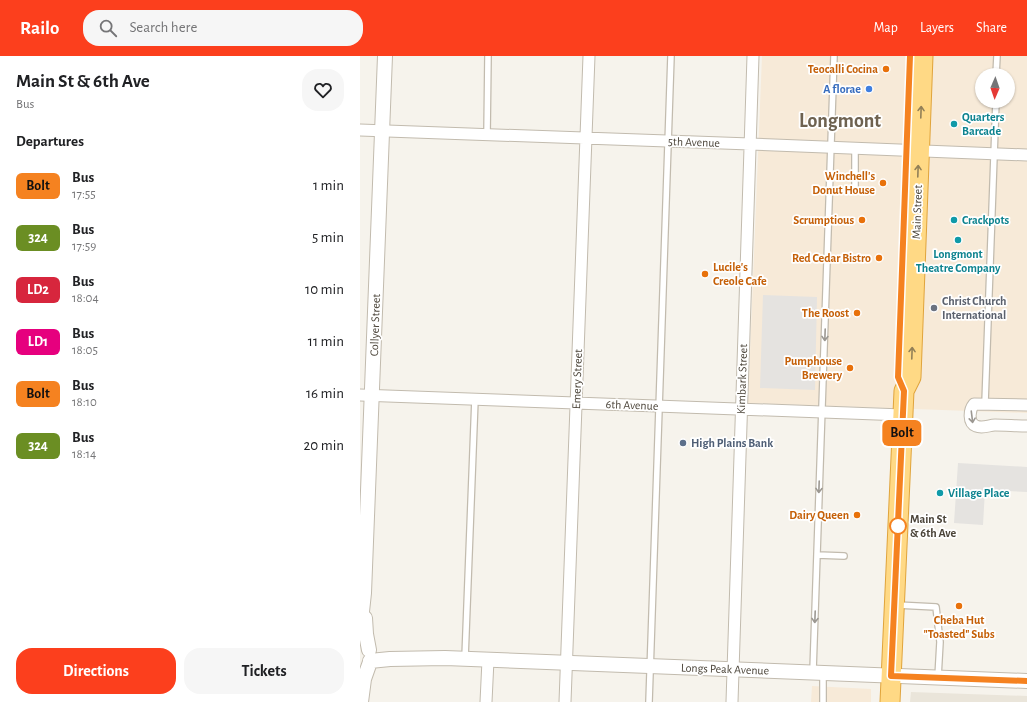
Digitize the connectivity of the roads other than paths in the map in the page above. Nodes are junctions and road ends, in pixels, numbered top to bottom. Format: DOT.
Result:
graph roads {
  1 [pos="385,56"];
  2 [pos="488,56"];
  3 [pos="589,56"];
  4 [pos="671,56"];
  5 [pos="753,56"];
  6 [pos="834,56"];
  7 [pos="910,56"];
  8 [pos="923,56"];
  9 [pos="997,56"];
  10 [pos="996,68"];
  11 [pos="996,108"];
  12 [pos="360,130"];
  13 [pos="383,132"];
  14 [pos="487,135"];
  15 [pos="586,138"];
  16 [pos="668,141"];
  17 [pos="750,144"];
  18 [pos="831,148"];
  19 [pos="855,149"];
  20 [pos="913,151"];
  21 [pos="994,154"];
  22 [pos="1027,155"];
  23 [pos="854,189"];
  24 [pos="366,395"];
  25 [pos="475,399"];
  26 [pos="576,402"];
  27 [pos="985,403"];
  28 [pos="1027,405"];
  29 [pos="660,406"];
  30 [pos="741,409"];
  31 [pos="822,412"];
  32 [pos="903,415"];
  33 [pos="1027,426"];
  34 [pos="817,555"];
  35 [pos="844,556"];
  36 [pos="364,593"];
  37 [pos="894,605"];
  38 [pos="360,630"];
  39 [pos="366,657"];
  40 [pos="465,660"];
  41 [pos="488,660"];
  42 [pos="566,664"];
  43 [pos="651,667"];
  44 [pos="733,670"];
  45 [pos="818,673"];
  46 [pos="891,676"];
  47 [pos="938,677"];
  48 [pos="1027,681"];
  49 [pos="361,702"];
  50 [pos="486,702"];
  51 [pos="565,702"];
  52 [pos="649,702"];
  53 [pos="732,702"];
  54 [pos="823,702"];
  55 [pos="890,702"];
  1 -- 13 [label="street, Collyer Street"];
  2 -- 14 [label="lane"];
  3 -- 15 [label="street, Emery Street"];
  4 -- 16 [label="lane"];
  5 -- 17 [label="street, Kimbark Street"];
  6 -- 18 [label="lane"];
  7 -- 20 [label="highway, Main Street"];
  20 -- 8 [label="highway, Main Street, one-way"];
  9 -- 10 [label="lane"];
  11 -- 21 [label="lane"];
  12 -- 13 [label="street, 5th Avenue"];
  13 -- 14 [label="street, 5th Avenue"];
  13 -- 24 [label="street, Collyer Street"];
  14 -- 15 [label="street, 5th Avenue"];
  15 -- 16 [label="street, 5th Avenue"];
  15 -- 26 [label="street, Emery Street"];
  16 -- 17 [label="street, 5th Avenue"];
  16 -- 29 [label="lane"];
  17 -- 18 [label="street, 5th Avenue"];
  17 -- 30 [label="street, Kimbark Street"];
  18 -- 19 [label="street, 5th Avenue"];
  18 -- 31 [label="lane, one-way"];
  19 -- 20 [label="street, 5th Avenue"];
  19 -- 23 [label="lane"];
  20 -- 21 [label="street, 5th Avenue"];
  20 -- 32 [label="highway, Main Street"];
  21 -- 22 [label="street, 5th Avenue"];
  21 -- 27 [label="lane"];
  24 -- 25 [label="street, 6th Avenue"];
  24 -- 36 [label="street, Collyer Street"];
  25 -- 26 [label="street, 6th Avenue"];
  25 -- 40 [label="lane"];
  26 -- 29 [label="street, 6th Avenue"];
  26 -- 42 [label="street, Emery Street"];
  27 -- 28 [label="street"];
  27 -- 33 [label="street, one-way"];
  29 -- 30 [label="street, 6th Avenue"];
  29 -- 43 [label="lane"];
  30 -- 31 [label="street, 6th Avenue"];
  30 -- 44 [label="street, Kimbark Street"];
  31 -- 32 [label="street, 6th Avenue"];
  31 -- 34 [label="lane, one-way"];
  32 -- 37 [label="highway, Main Street"];
  34 -- 35 [label="lane"];
  34 -- 45 [label="lane, one-way"];
  36 -- 38 [label="street, Collyer Street"];
  36 -- 39 [label="street, Collyer Street"];
  37 -- 46 [label="highway, Main Street"];
  37 -- 47 [label="lane"];
  39 -- 40 [label="street, Longs Peak Avenue"];
  39 -- 49 [label="street, Collyer Street"];
  40 -- 41 [label="street, Longs Peak Avenue"];
  41 -- 42 [label="street, Longs Peak Avenue"];
  41 -- 50 [label="street"];
  42 -- 43 [label="street, Longs Peak Avenue"];
  42 -- 51 [label="street, Emery Street"];
  43 -- 44 [label="street, Longs Peak Avenue"];
  43 -- 52 [label="lane"];
  44 -- 45 [label="street, Longs Peak Avenue"];
  44 -- 53 [label="street, Kimbark Street"];
  45 -- 46 [label="street, Longs Peak Avenue"];
  45 -- 54 [label="lane"];
  46 -- 47 [label="street, Longs Peak Avenue"];
  46 -- 55 [label="highway, Main Street"];
  47 -- 48 [label="street, Longs Peak Avenue"];
}
